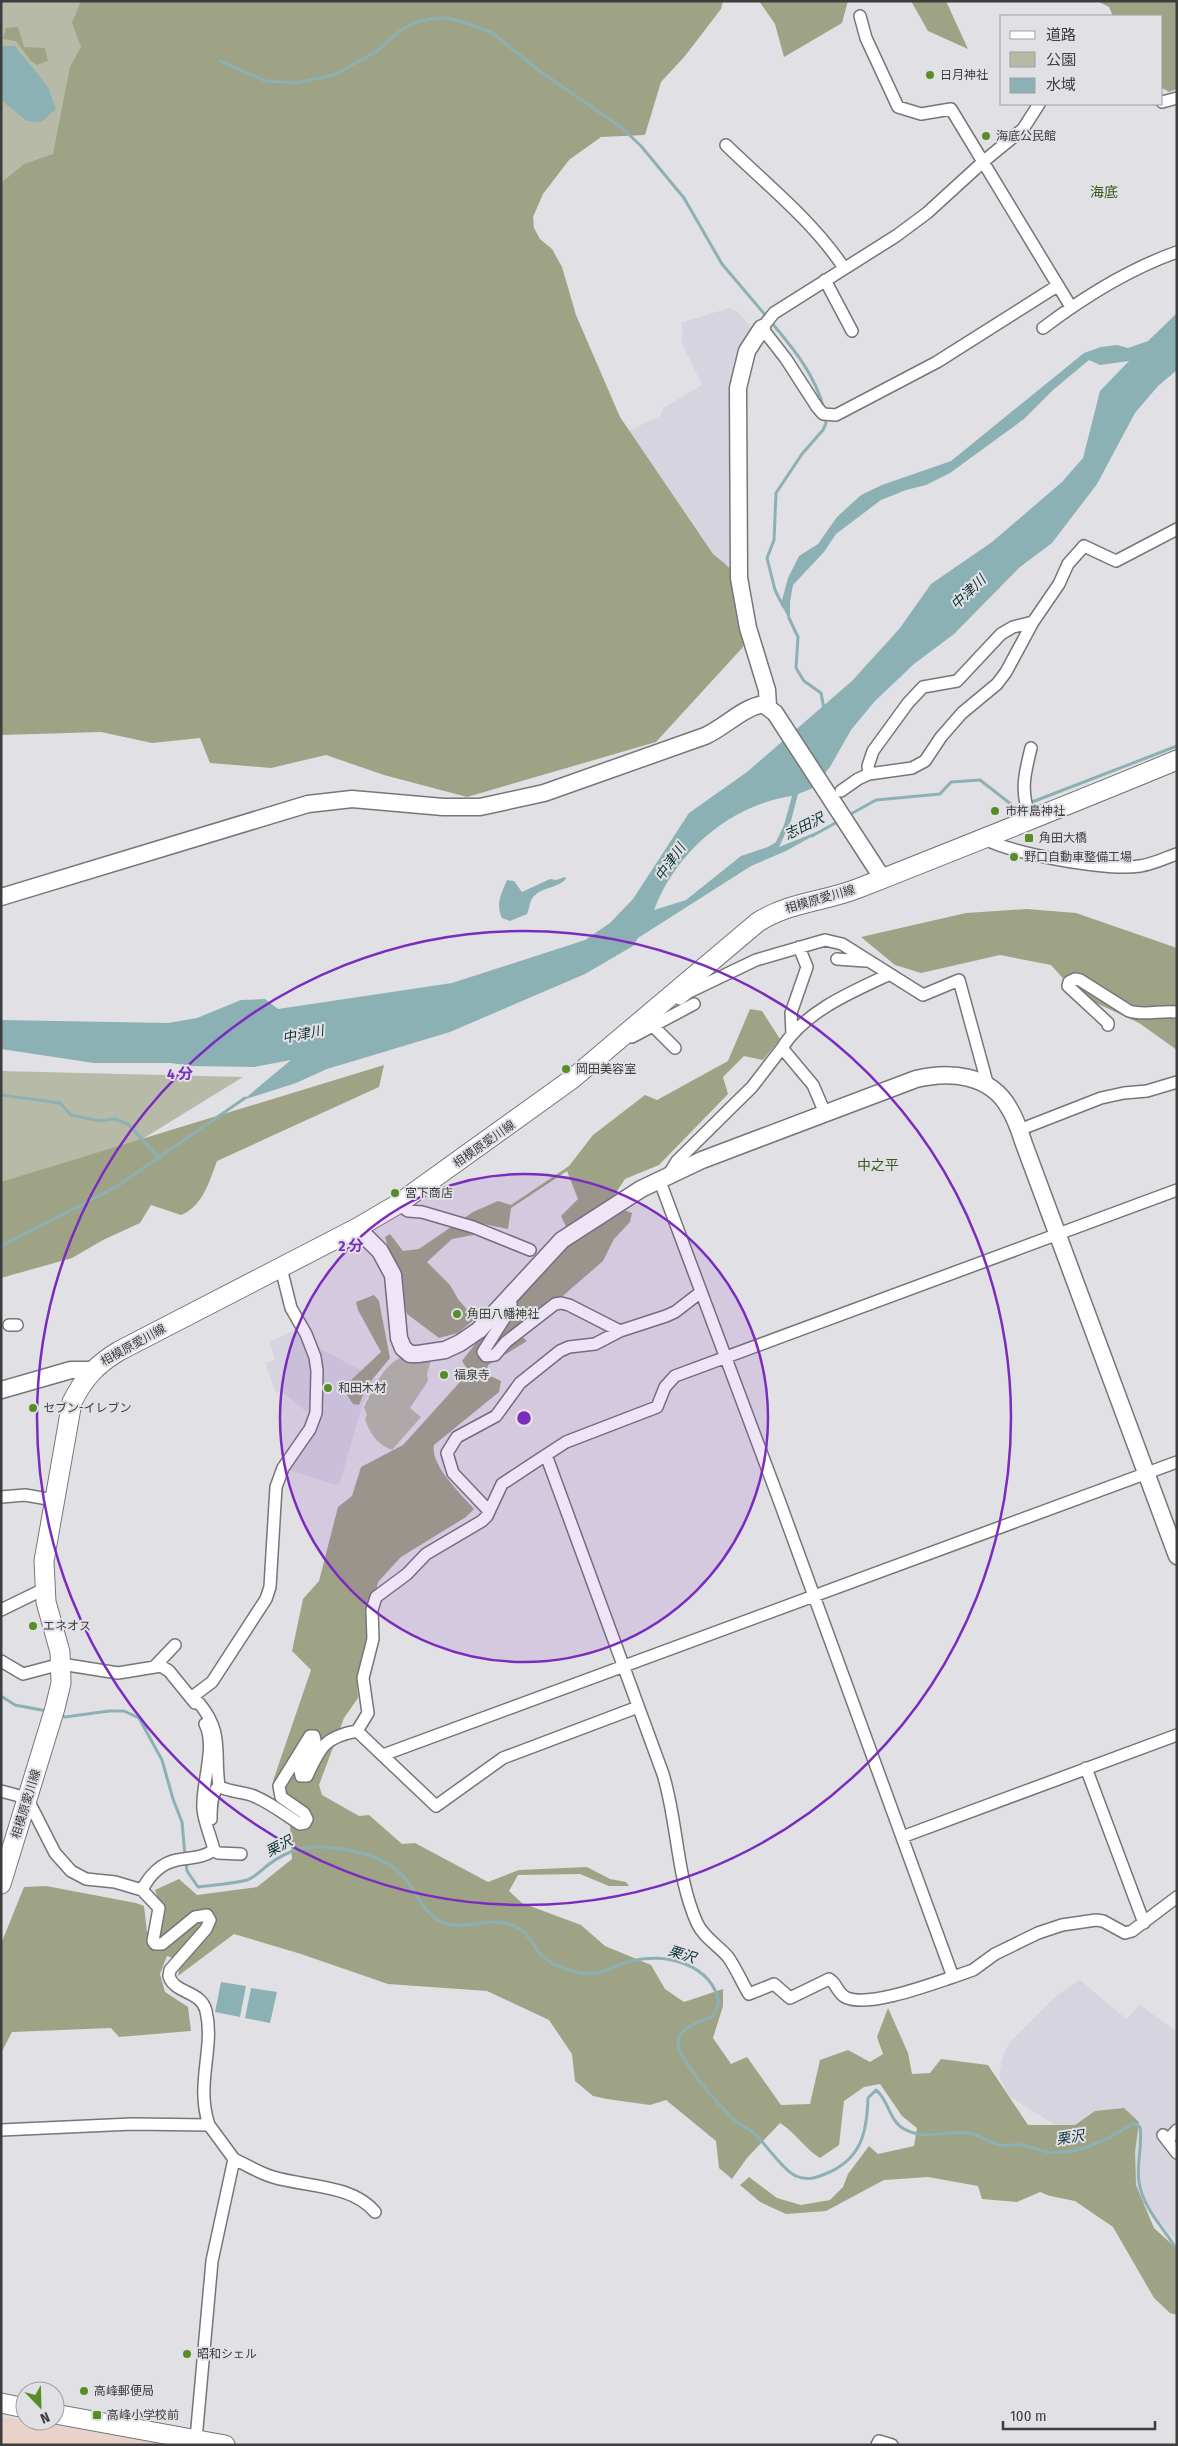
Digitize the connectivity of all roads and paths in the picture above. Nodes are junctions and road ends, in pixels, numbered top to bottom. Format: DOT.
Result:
graph roads {
  1 [pos="860,16"];
  2 [pos="1177,98"];
  3 [pos="1163,102"];
  4 [pos="1038,105"];
  5 [pos="726,145"];
  6 [pos="984,161"];
  7 [pos="1177,252"];
  8 [pos="844,268"];
  9 [pos="825,280"];
  10 [pos="1057,286"];
  11 [pos="1071,307"];
  12 [pos="852,325"];
  13 [pos="762,328"];
  14 [pos="1043,328"];
  15 [pos="1177,529"];
  16 [pos="1033,622"];
  17 [pos="772,710"];
  18 [pos="1031,748"];
  19 [pos="1177,760"];
  20 [pos="870,774"];
  21 [pos="841,791"];
  22 [pos="1031,820"];
  23 [pos="985,839"];
  24 [pos="1177,854"];
  25 [pos="880,873"];
  26 [pos="1,897"];
  27 [pos="799,947"];
  28 [pos="837,959"];
  29 [pos="868,961"];
  30 [pos="888,974"];
  31 [pos="660,1004"];
  32 [pos="694,1004"];
  33 [pos="1177,1012"];
  34 [pos="653,1026"];
  35 [pos="1108,1026"];
  36 [pos="792,1034"];
  37 [pos="616,1041"];
  38 [pos="675,1048"];
  39 [pos="782,1048"];
  40 [pos="1177,1082"];
  41 [pos="988,1086"];
  42 [pos="825,1113"];
  43 [pos="1018,1130"];
  44 [pos="664,1177"];
  45 [pos="1177,1190"];
  46 [pos="398,1204"];
  47 [pos="357,1228"];
  48 [pos="1058,1234"];
  49 [pos="530,1250"];
  50 [pos="281,1268"];
  51 [pos="701,1292"];
  52 [pos="506,1300"];
  53 [pos="620,1331"];
  54 [pos="725,1357"];
  55 [pos="91,1370"];
  56 [pos="1,1390"];
  57 [pos="546,1455"];
  58 [pos="1177,1462"];
  59 [pos="1146,1473"];
  60 [pos="1,1497"];
  61 [pos="54,1500"];
  62 [pos="490,1511"];
  63 [pos="1177,1556"];
  64 [pos="44,1589"];
  65 [pos="814,1597"];
  66 [pos="1,1610"];
  67 [pos="175,1645"];
  68 [pos="1,1660"];
  69 [pos="61,1664"];
  70 [pos="155,1666"];
  71 [pos="623,1667"];
  72 [pos="194,1700"];
  73 [pos="638,1707"];
  74 [pos="357,1731"];
  75 [pos="1177,1735"];
  76 [pos="383,1755"];
  77 [pos="1086,1768"];
  78 [pos="219,1786"];
  79 [pos="1,1791"];
  80 [pos="27,1798"];
  81 [pos="206,1822"];
  82 [pos="902,1836"];
  83 [pos="214,1850"];
  84 [pos="241,1854"];
  85 [pos="1,1884"];
  86 [pos="142,1890"];
  87 [pos="1177,1897"];
  88 [pos="1144,1923"];
  89 [pos="952,1978"];
  90 [pos="209,2125"];
  91 [pos="1,2130"];
  92 [pos="1177,2130"];
  93 [pos="1177,2153"];
  94 [pos="234,2159"];
  95 [pos="375,2212"];
  96 [pos="1,2403"];
  97 [pos="15,2406"];
  98 [pos="65,2416"];
  99 [pos="199,2441"];
  100 [pos="225,2445"];
  101 [pos="876,2445"];
  102 [pos="892,2445"];
  1 -- 6 [label="street"];
  2 -- 3 [label="street"];
  4 -- 6 [label="street"];
  5 -- 8 [label="street"];
  6 -- 8 [label="street"];
  6 -- 10 [label="street"];
  7 -- 11 [label="street"];
  8 -- 9 [label="street"];
  9 -- 12 [label="street"];
  9 -- 13 [label="street"];
  10 -- 11 [label="street"];
  10 -- 13 [label="street"];
  11 -- 14 [label="street"];
  13 -- 17 [label="street"];
  15 -- 16 [label="street"];
  16 -- 20 [label="street"];
  16 -- 20 [label="street"];
  17 -- 25 [label="street"];
  17 -- 26 [label="street"];
  18 -- 22 [label="street"];
  19 -- 22 [label="main road, 相模原愛川線"];
  20 -- 21 [label="street"];
  22 -- 23 [label="main road, 相模原愛川線"];
  23 -- 24 [label="street"];
  23 -- 25 [label="main road, 相模原愛川線"];
  25 -- 31 [label="main road, 相模原愛川線"];
  27 -- 29 [label="street"];
  27 -- 31 [label="street"];
  27 -- 36 [label="street"];
  28 -- 29 [label="street"];
  29 -- 30 [label="street"];
  30 -- 36 [label="street"];
  30 -- 41 [label="street"];
  31 -- 37 [label="main road, 相模原愛川線"];
  32 -- 34 [label="street"];
  33 -- 35 [label="street"];
  34 -- 37 [label="street"];
  34 -- 38 [label="street"];
  36 -- 39 [label="street"];
  37 -- 46 [label="main road, 相模原愛川線"];
  39 -- 42 [label="street"];
  39 -- 44 [label="street"];
  40 -- 43 [label="street"];
  41 -- 42 [label="street"];
  41 -- 43 [label="street"];
  42 -- 44 [label="street"];
  43 -- 48 [label="street"];
  44 -- 51 [label="street"];
  44 -- 52 [label="street"];
  45 -- 48 [label="street"];
  46 -- 47 [label="main road, 相模原愛川線"];
  46 -- 49 [label="street"];
  47 -- 50 [label="main road, 相模原愛川線"];
  47 -- 52 [label="street"];
  48 -- 54 [label="street"];
  48 -- 59 [label="street"];
  50 -- 55 [label="main road, 相模原愛川線"];
  50 -- 72 [label="street"];
  51 -- 53 [label="street"];
  51 -- 54 [label="street"];
  52 -- 53 [label="street"];
  53 -- 62 [label="street"];
  54 -- 57 [label="street"];
  54 -- 65 [label="street"];
  55 -- 56 [label="street"];
  55 -- 61 [label="main road, 相模原愛川線"];
  57 -- 62 [label="street"];
  57 -- 71 [label="street"];
  58 -- 59 [label="street"];
  59 -- 63 [label="street"];
  59 -- 65 [label="street"];
  60 -- 61 [label="street"];
  61 -- 64 [label="main road, 相模原愛川線"];
  62 -- 74 [label="street"];
  64 -- 66 [label="street"];
  64 -- 69 [label="main road, 相模原愛川線"];
  65 -- 71 [label="street"];
  65 -- 82 [label="street"];
  67 -- 70 [label="street"];
  68 -- 69 [label="street"];
  69 -- 70 [label="street"];
  69 -- 80 [label="main road, 相模原愛川線"];
  70 -- 72 [label="street"];
  71 -- 73 [label="street"];
  71 -- 76 [label="street"];
  72 -- 78 [label="street"];
  72 -- 81 [label="street"];
  73 -- 76 [label="street"];
  73 -- 89 [label="street"];
  74 -- 76 [label="street"];
  74 -- 78 [label="street"];
  75 -- 77 [label="street"];
  77 -- 82 [label="street"];
  77 -- 88 [label="street"];
  78 -- 81 [label="street"];
  79 -- 80 [label="street"];
  80 -- 85 [label="main road, 相模原愛川線"];
  80 -- 86 [label="street"];
  81 -- 83 [label="street"];
  82 -- 89 [label="street"];
  83 -- 84 [label="street"];
  83 -- 86 [label="street"];
  86 -- 90 [label="street"];
  87 -- 88 [label="street"];
  88 -- 89 [label="street"];
  90 -- 91 [label="street"];
  90 -- 94 [label="street"];
  92 -- 93 [label="street"];
  94 -- 95 [label="street"];
  94 -- 99 [label="street"];
  96 -- 97 [label="main road"];
  98 -- 99 [label="main road"];
  99 -- 100 [label="main road"];
  101 -- 102 [label="street"];
}
